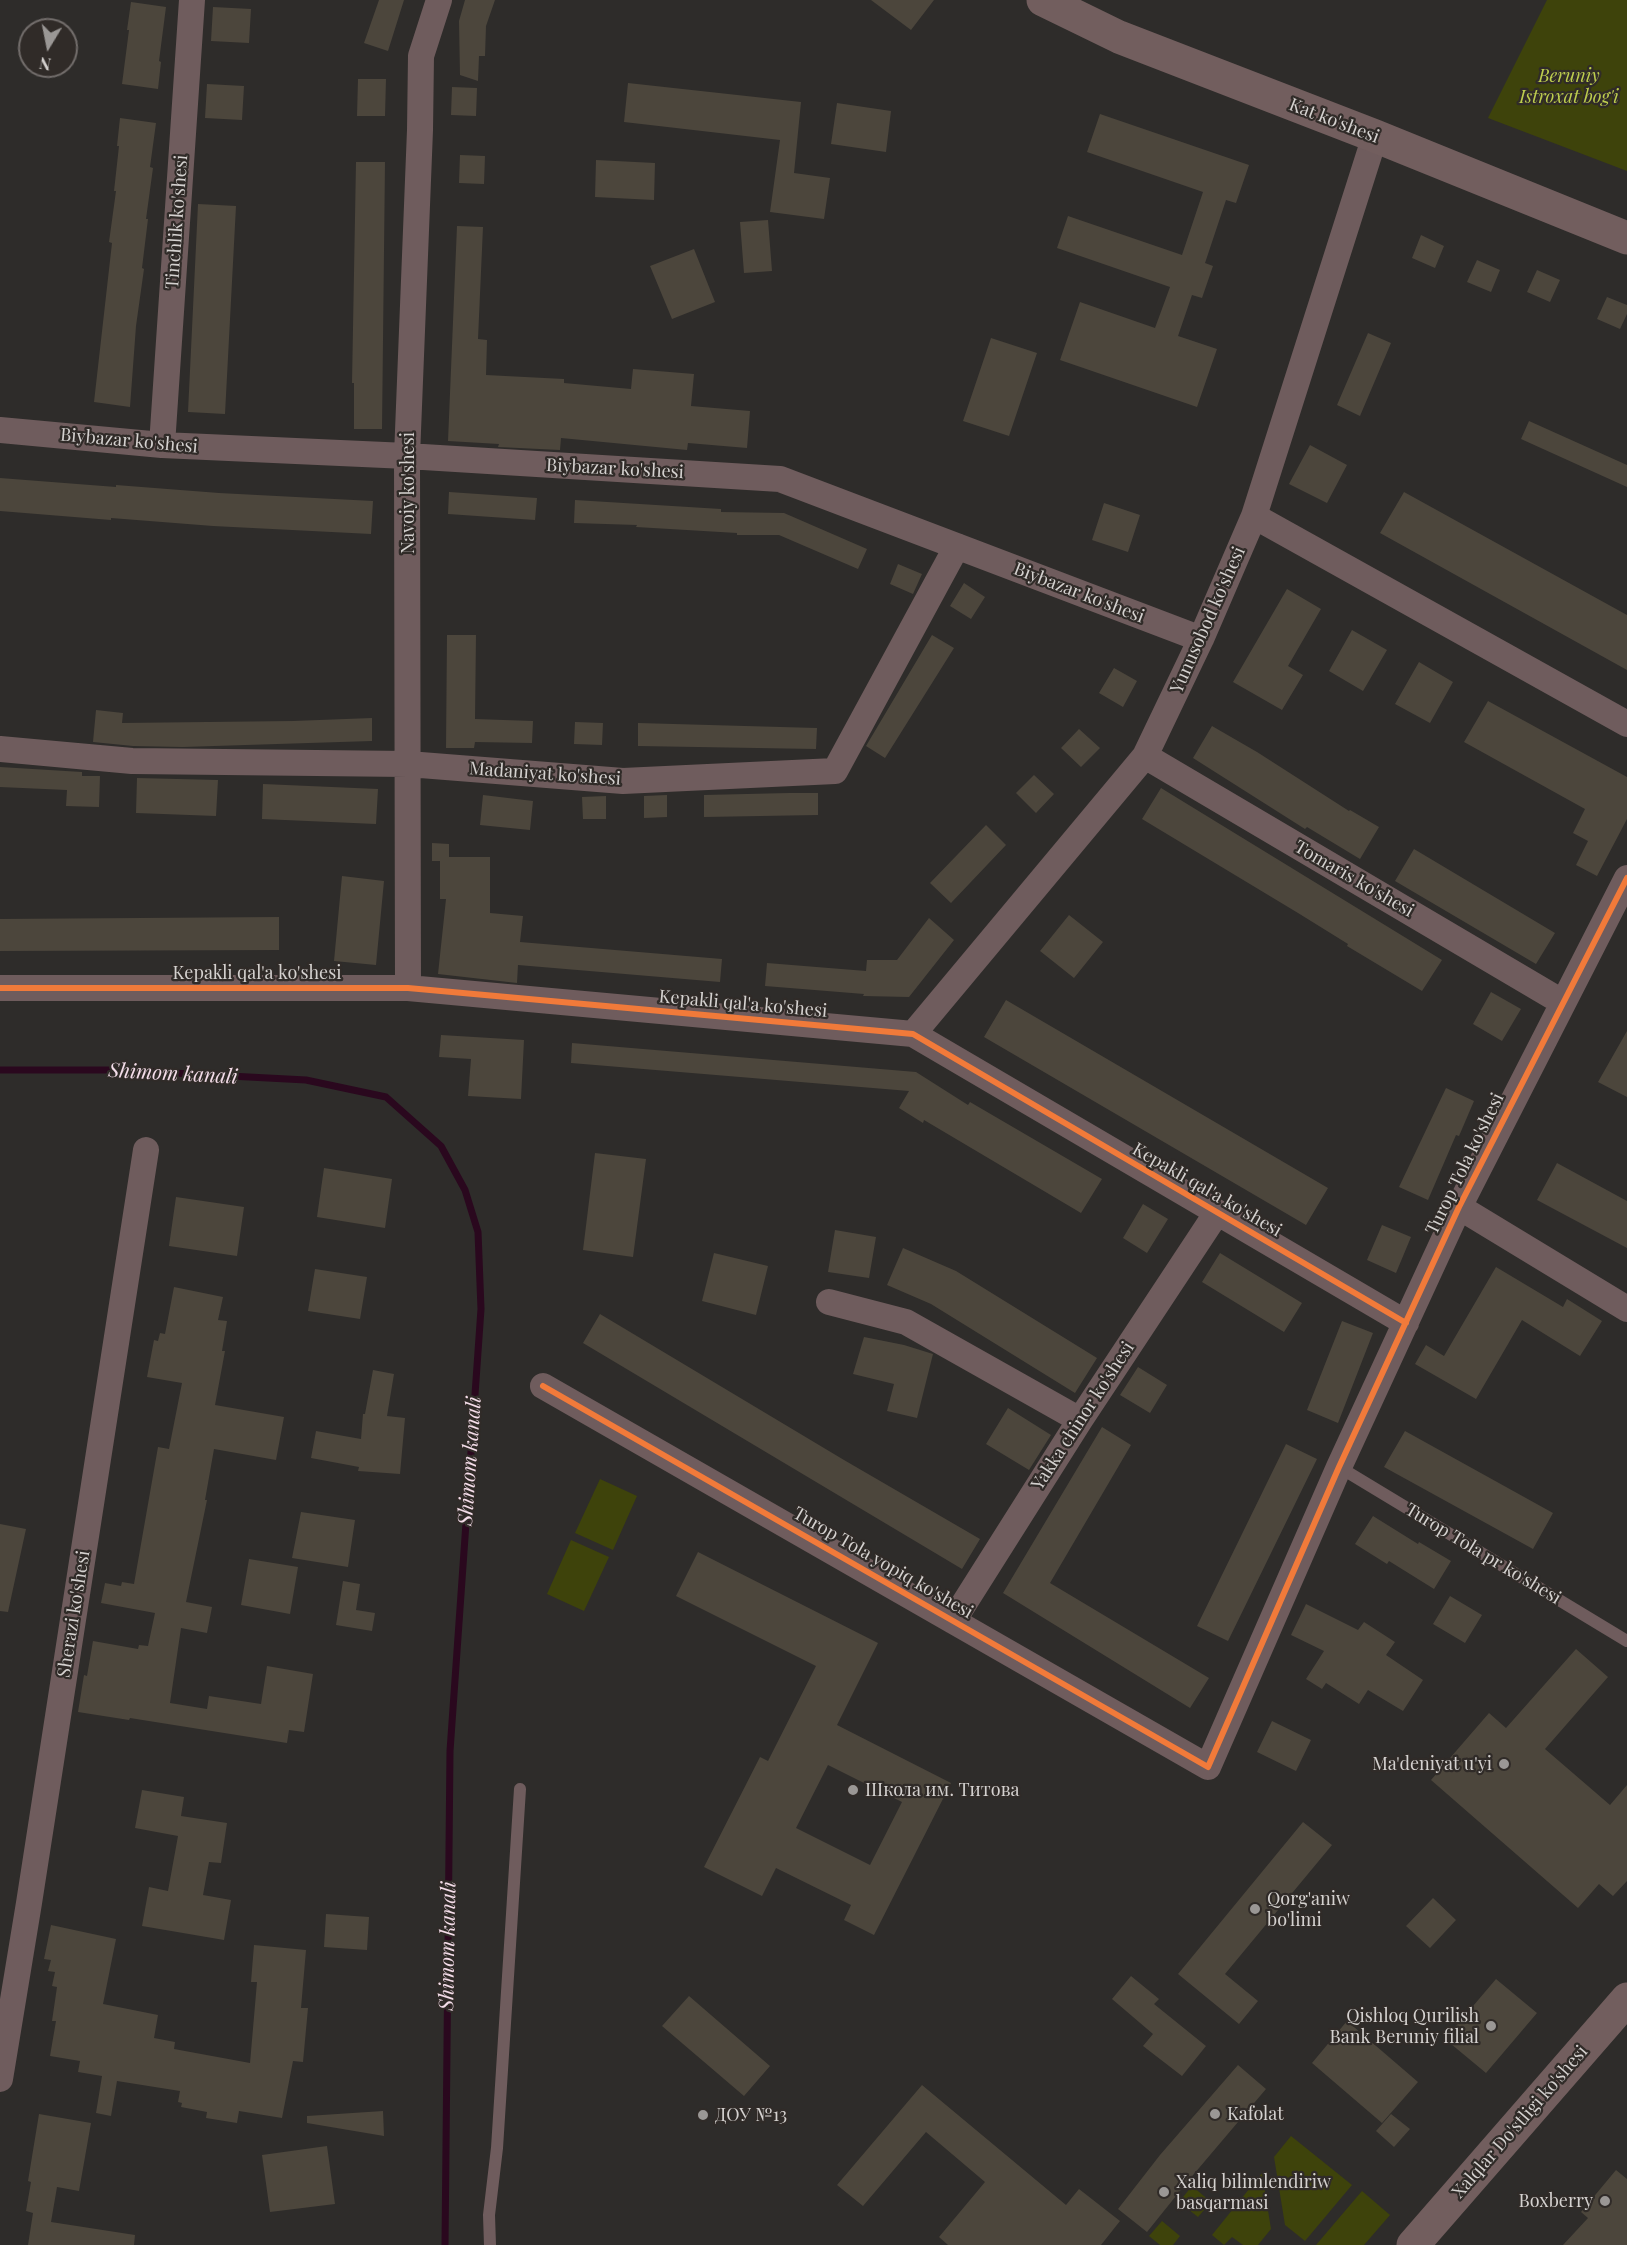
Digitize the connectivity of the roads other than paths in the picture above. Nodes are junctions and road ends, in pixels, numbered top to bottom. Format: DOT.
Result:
graph roads {
  1 [pos="192,0"];
  2 [pos="439,0"];
  3 [pos="1043,0"];
  4 [pos="1375,136"];
  5 [pos="1627,238"];
  6 [pos="0,430"];
  7 [pos="162,445"];
  8 [pos="407,456"];
  9 [pos="1254,516"];
  10 [pos="957,546"];
  11 [pos="1201,639"];
  12 [pos="1627,724"];
  13 [pos="0,749"];
  14 [pos="1145,756"];
  15 [pos="408,764"];
  16 [pos="1627,878"];
  17 [pos="0,988"];
  18 [pos="408,988"];
  19 [pos="1562,1002"];
  20 [pos="913,1034"];
  21 [pos="146,1150"];
  22 [pos="1458,1207"];
  23 [pos="1216,1214"];
  24 [pos="830,1302"];
  25 [pos="1627,1309"];
  26 [pos="1406,1323"];
  27 [pos="543,1386"];
  28 [pos="1080,1420"];
  29 [pos="1339,1467"];
  30 [pos="953,1621"];
  31 [pos="1627,1641"];
  32 [pos="1208,1767"];
  33 [pos="520,1790"];
  34 [pos="1627,1999"];
  35 [pos="0,2079"];
  36 [pos="490,2245"];
  37 [pos="1413,2245"];
  1 -- 7 [label="street, Tinchlik ko'shesi"];
  2 -- 8 [label="street, Navoiy ko'shesi"];
  3 -- 4 [label="street, Kat ko'shesi"];
  4 -- 5 [label="street, Kat ko'shesi"];
  4 -- 9 [label="street, Yunusobod ko'shesi"];
  6 -- 7 [label="street, Biybazar ko'shesi"];
  7 -- 8 [label="street, Biybazar ko'shesi"];
  8 -- 10 [label="street, Biybazar ko'shesi"];
  8 -- 15 [label="street, Navoiy ko'shesi"];
  9 -- 11 [label="street, Yunusobod ko'shesi"];
  9 -- 12 [label="street"];
  10 -- 11 [label="street, Biybazar ko'shesi"];
  10 -- 15 [label="street, Madaniyat ko'shesi"];
  11 -- 14 [label="street, Yunusobod ko'shesi"];
  13 -- 15 [label="street, Madaniyat ko'shesi"];
  14 -- 19 [label="street, Tomaris ko'shesi"];
  14 -- 20 [label="street, Yunusobod ko'shesi"];
  15 -- 18 [label="street, Navoiy ko'shesi"];
  16 -- 19 [label="street, Turop Tola ko'shesi"];
  17 -- 18 [label="street, Kepakli qal'a ko'shesi"];
  18 -- 20 [label="street, Kepakli qal'a ko'shesi"];
  19 -- 22 [label="street, Turop Tola ko'shesi"];
  20 -- 23 [label="street, Kepakli qal'a ko'shesi"];
  21 -- 35 [label="street, Sherazi ko'shesi"];
  22 -- 25 [label="street"];
  22 -- 26 [label="street, Turop Tola ko'shesi"];
  23 -- 26 [label="street, Kepakli qal'a ko'shesi"];
  23 -- 28 [label="street, Yakka chinor ko'shesi"];
  24 -- 28 [label="street"];
  26 -- 29 [label="street, Turop Tola ko'shesi"];
  27 -- 30 [label="street, Turop Tola yopiq ko'shesi"];
  28 -- 30 [label="street, Yakka chinor ko'shesi"];
  29 -- 31 [label="lane, Turop Tola pr ko'shesi"];
  29 -- 32 [label="street, Turop Tola ko'shesi"];
  30 -- 32 [label="street, Turop Tola yopiq ko'shesi"];
  33 -- 36 [label="lane"];
  34 -- 37 [label="street, Xalqlar Do'stligi ko'shesi"];
}
